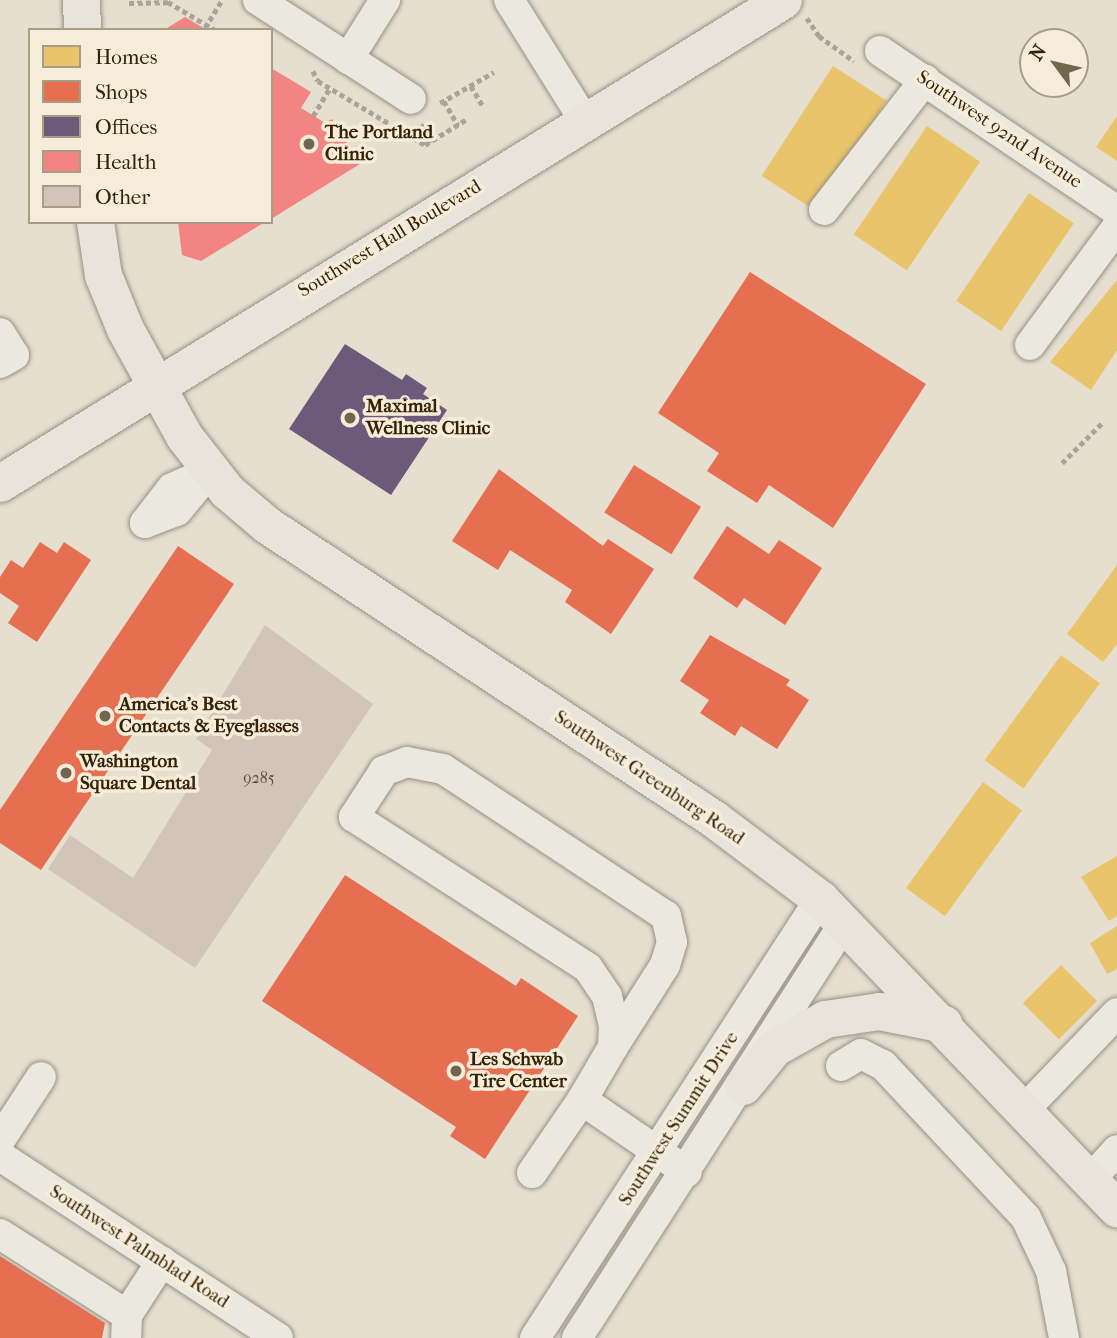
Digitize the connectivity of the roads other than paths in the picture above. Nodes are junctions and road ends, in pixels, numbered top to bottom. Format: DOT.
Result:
graph roads {
  1 [pos="81,0"];
  2 [pos="258,0"];
  3 [pos="385,0"];
  4 [pos="509,0"];
  5 [pos="792,5"];
  6 [pos="82,28"];
  7 [pos="880,51"];
  8 [pos="348,59"];
  9 [pos="925,80"];
  10 [pos="422,108"];
  11 [pos="584,120"];
  12 [pos="824,210"];
  13 [pos="1117,211"];
  14 [pos="95,224"];
  15 [pos="1117,227"];
  16 [pos="0,334"];
  17 [pos="1030,345"];
  18 [pos="0,363"];
  19 [pos="154,386"];
  20 [pos="0,483"];
  21 [pos="833,910"];
  22 [pos="1117,1013"];
  23 [pos="944,1024"];
  24 [pos="612,1047"];
  25 [pos="841,1066"];
  26 [pos="41,1077"];
  27 [pos="743,1086"];
  28 [pos="582,1100"];
  29 [pos="1024,1110"];
  30 [pos="0,1140"];
  31 [pos="1117,1150"];
  32 [pos="658,1151"];
  33 [pos="0,1156"];
  34 [pos="687,1172"];
  35 [pos="532,1173"];
  36 [pos="1090,1180"];
  37 [pos="1117,1209"];
  38 [pos="0,1234"];
  39 [pos="162,1261"];
  40 [pos="127,1326"];
  41 [pos="278,1338"];
  42 [pos="535,1338"];
  43 [pos="578,1338"];
  44 [pos="1064,1338"];
  1 -- 6 [label="main road"];
  2 -- 8 [label="street"];
  3 -- 8 [label="street"];
  4 -- 11 [label="street"];
  5 -- 11 [label="main road, Southwest Hall Boulevard"];
  7 -- 9 [label="street, Southwest 92nd Avenue"];
  8 -- 10 [label="street"];
  9 -- 12 [label="street"];
  9 -- 13 [label="street, Southwest 92nd Avenue"];
  11 -- 19 [label="main road, Southwest Hall Boulevard"];
  14 -- 19 [label="main road, Southwest Greenburg Road"];
  15 -- 17 [label="street"];
  16 -- 18 [label="street"];
  19 -- 20 [label="main road, Southwest Hall Boulevard"];
  19 -- 21 [label="main road, Southwest Greenburg Road"];
  21 -- 23 [label="main road, Southwest Greenburg Road"];
  21 -- 27 [label="street, Southwest Summit Drive"];
  21 -- 32 [label="street, Southwest Summit Drive"];
  22 -- 29 [label="street"];
  23 -- 27 [label="main road"];
  23 -- 29 [label="main road, Southwest Greenburg Road"];
  24 -- 24 [label="street"];
  24 -- 28 [label="street"];
  25 -- 44 [label="street"];
  26 -- 30 [label="street"];
  27 -- 34 [label="street, Southwest Summit Drive"];
  28 -- 32 [label="street"];
  28 -- 35 [label="street"];
  29 -- 36 [label="main road, Southwest Greenburg Road"];
  31 -- 36 [label="street"];
  32 -- 34 [label="street"];
  32 -- 42 [label="street, Southwest Summit Drive"];
  33 -- 39 [label="street, Southwest Palmblad Road"];
  34 -- 43 [label="street, Southwest Summit Drive"];
  36 -- 37 [label="main road, Southwest Greenburg Road"];
  38 -- 40 [label="street"];
  39 -- 40 [label="street"];
  39 -- 41 [label="street, Southwest Palmblad Road"];
}
